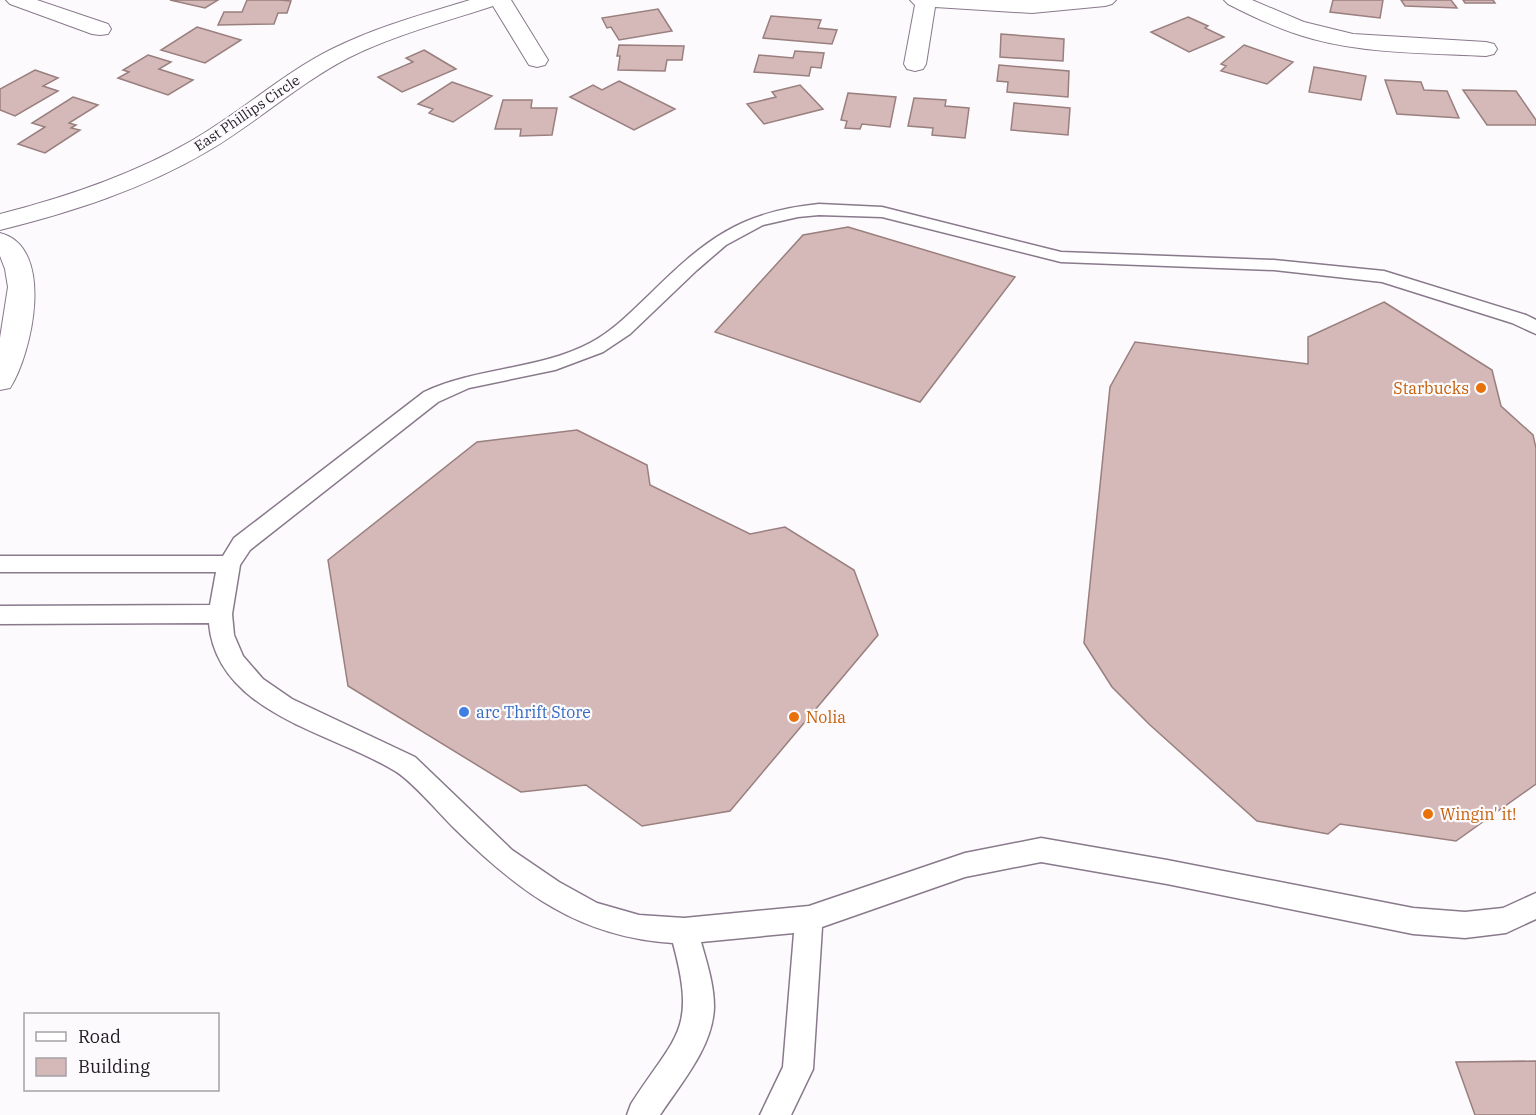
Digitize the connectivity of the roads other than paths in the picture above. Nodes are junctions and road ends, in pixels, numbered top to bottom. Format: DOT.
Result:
graph roads {
  1 [pos="16,0"];
  2 [pos="492,0"];
  3 [pos="500,0"];
  4 [pos="921,0"];
  5 [pos="926,0"];
  6 [pos="1105,0"];
  7 [pos="1235,0"];
  8 [pos="100,29"];
  9 [pos="1486,49"];
  10 [pos="537,60"];
  11 [pos="915,64"];
  12 [pos="0,222"];
  13 [pos="0,241"];
  14 [pos="1536,328"];
  15 [pos="0,381"];
  16 [pos="0,564"];
  17 [pos="229,564"];
  18 [pos="220,614"];
  19 [pos="0,615"];
  20 [pos="1536,905"];
  21 [pos="809,919"];
  22 [pos="684,931"];
  23 [pos="642,1115"];
  24 [pos="775,1115"];
  1 -- 8 [label="street"];
  2 -- 12 [label="street, East Phillips Circle"];
  3 -- 10 [label="street"];
  4 -- 5 [label="street"];
  5 -- 6 [label="street"];
  5 -- 11 [label="street"];
  7 -- 9 [label="street"];
  13 -- 15 [label="street"];
  14 -- 17 [label="lane"];
  16 -- 17 [label="lane"];
  17 -- 18 [label="lane"];
  18 -- 19 [label="lane"];
  18 -- 22 [label="lane"];
  20 -- 21 [label="lane"];
  21 -- 22 [label="lane"];
  21 -- 24 [label="lane"];
  22 -- 23 [label="lane"];
}
